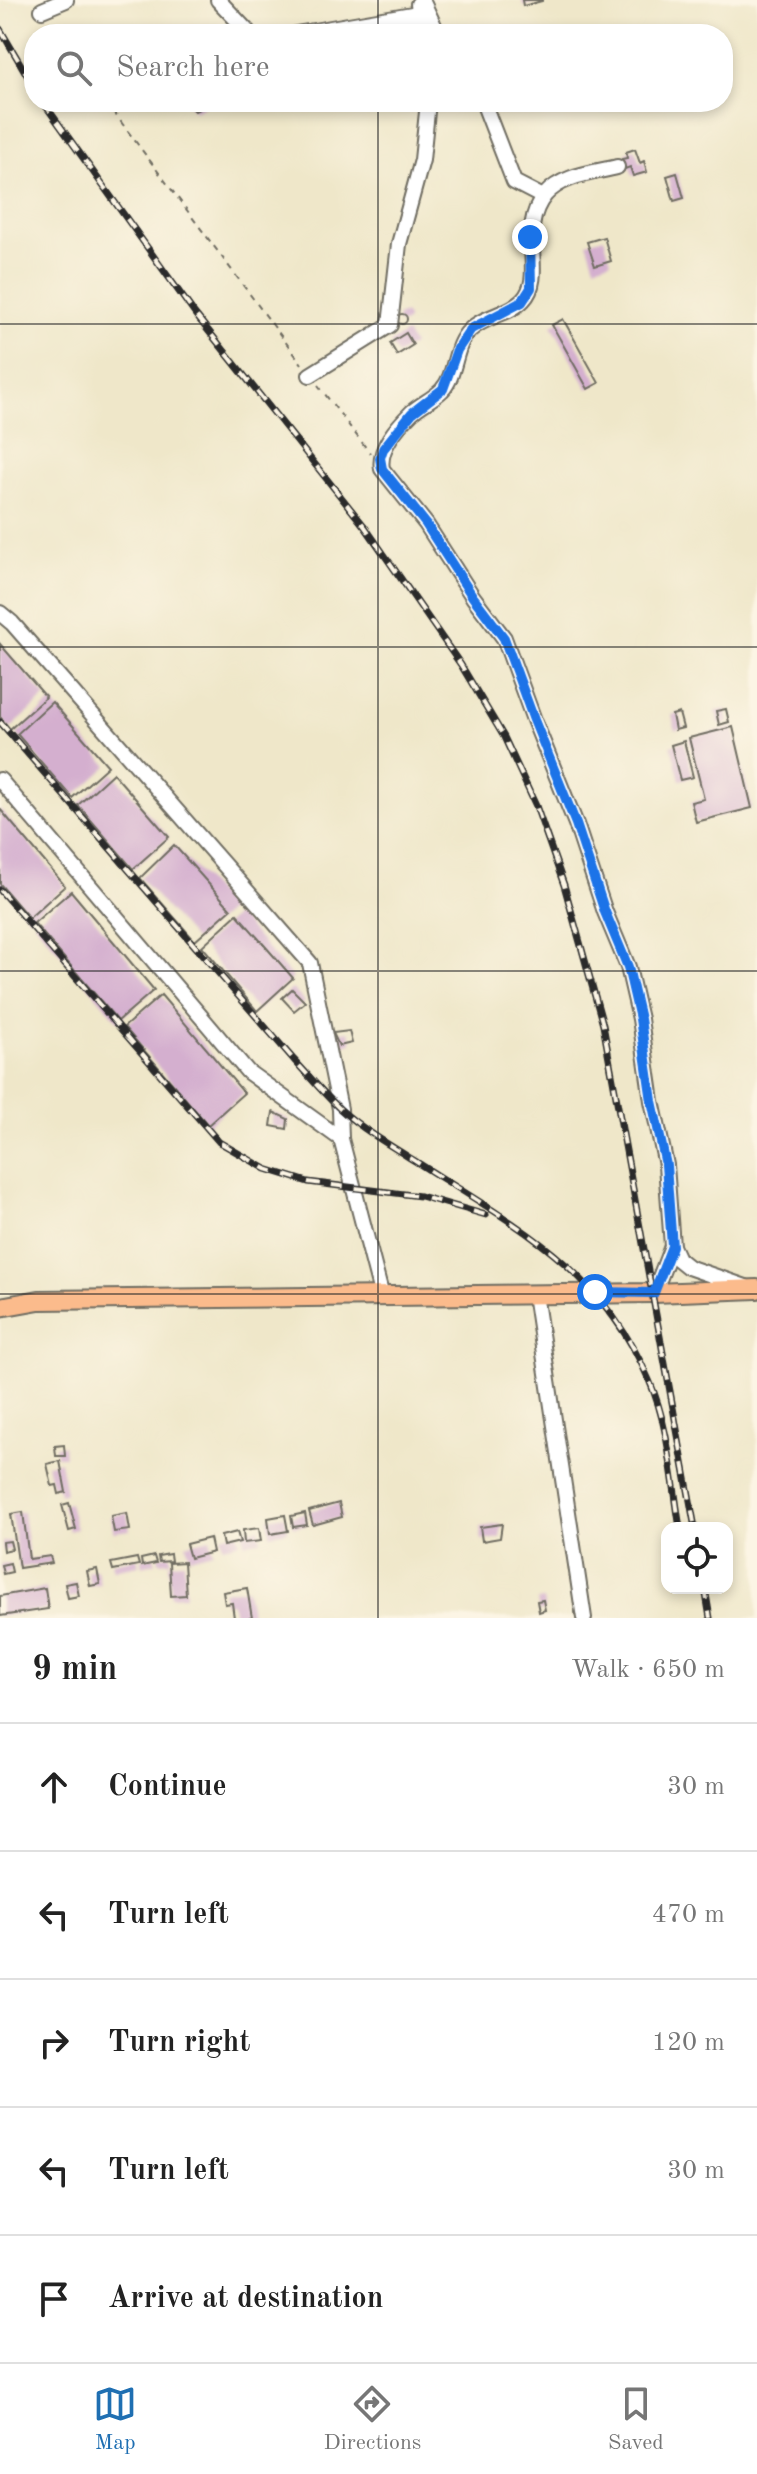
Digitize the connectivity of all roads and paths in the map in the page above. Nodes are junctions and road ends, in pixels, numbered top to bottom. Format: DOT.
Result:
graph roads {
  1 [pos="66,0"];
  2 [pos="218,0"];
  3 [pos="419,4"];
  4 [pos="42,10"];
  5 [pos="241,24"];
  6 [pos="337,24"];
  7 [pos="421,24"];
  8 [pos="432,24"];
  9 [pos="113,112"];
  10 [pos="427,112"];
  11 [pos="487,112"];
  12 [pos="617,167"];
  13 [pos="543,197"];
  14 [pos="310,375"];
  15 [pos="382,469"];
  16 [pos="0,613"];
  17 [pos="0,780"];
  18 [pos="341,1139"];
  19 [pos="672,1246"];
  20 [pos="754,1288"];
  21 [pos="654,1293"];
  22 [pos="535,1294"];
  23 [pos="382,1297"];
  24 [pos="0,1307"];
  25 [pos="584,1618"];
  1 -- 4 [label="street"];
  2 -- 5 [label="street"];
  3 -- 6 [label="street"];
  3 -- 7 [label="street"];
  3 -- 8 [label="street"];
  9 -- 14 [label="path"];
  10 -- 14 [label="street"];
  11 -- 13 [label="street"];
  12 -- 13 [label="street"];
  13 -- 15 [label="street"];
  14 -- 15 [label="path"];
  15 -- 19 [label="street"];
  16 -- 18 [label="street"];
  17 -- 18 [label="street"];
  18 -- 23 [label="street"];
  19 -- 20 [label="street"];
  19 -- 21 [label="street"];
  20 -- 21 [label="main road"];
  21 -- 22 [label="main road"];
  22 -- 23 [label="main road"];
  22 -- 25 [label="street"];
  23 -- 24 [label="main road"];
}
